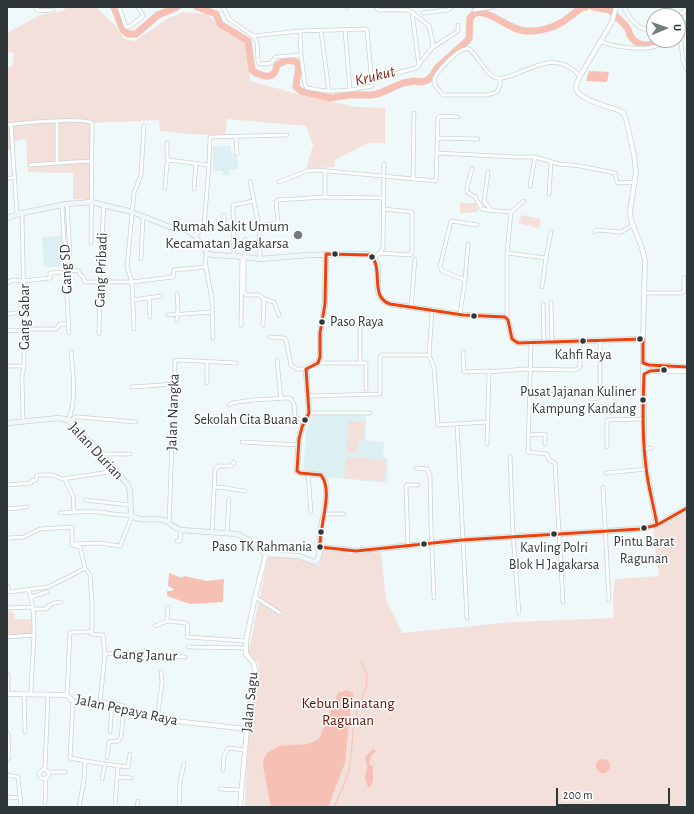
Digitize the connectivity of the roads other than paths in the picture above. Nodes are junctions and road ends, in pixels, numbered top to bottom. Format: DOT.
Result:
graph roads {
  1 [pos="35,7"];
  2 [pos="119,7"];
  3 [pos="138,7"];
  4 [pos="223,7"];
  5 [pos="376,7"];
  6 [pos="432,7"];
  7 [pos="452,7"];
  8 [pos="493,7"];
  9 [pos="616,7"];
  10 [pos="624,7"];
  11 [pos="53,10"];
  12 [pos="474,10"];
  13 [pos="412,12"];
  14 [pos="433,12"];
  15 [pos="423,14"];
  16 [pos="458,25"];
  17 [pos="345,30"];
  18 [pos="646,30"];
  19 [pos="300,31"];
  20 [pos="321,31"];
  21 [pos="253,36"];
  22 [pos="600,41"];
  23 [pos="432,48"];
  24 [pos="646,48"];
  25 [pos="682,48"];
  26 [pos="301,55"];
  27 [pos="419,66"];
  28 [pos="687,70"];
  29 [pos="580,76"];
  30 [pos="378,78"];
  31 [pos="500,78"];
  32 [pos="350,90"];
  33 [pos="329,92"];
  34 [pos="414,113"];
  35 [pos="458,117"];
  36 [pos="57,122"];
  37 [pos="9,125"];
  38 [pos="144,126"];
  39 [pos="287,135"];
  40 [pos="236,137"];
  41 [pos="438,138"];
  42 [pos="478,139"];
  43 [pos="167,143"];
  44 [pos="437,153"];
  45 [pos="237,154"];
  46 [pos="535,157"];
  47 [pos="169,160"];
  48 [pos="92,161"];
  49 [pos="551,162"];
  50 [pos="57,163"];
  51 [pos="196,163"];
  52 [pos="384,164"];
  53 [pos="30,165"];
  54 [pos="209,165"];
  55 [pos="472,169"];
  56 [pos="325,170"];
  57 [pos="488,172"];
  58 [pos="384,176"];
  59 [pos="7,178"];
  60 [pos="13,178"];
  61 [pos="413,179"];
  62 [pos="250,181"];
  63 [pos="279,182"];
  64 [pos="635,182"];
  65 [pos="530,186"];
  66 [pos="165,188"];
  67 [pos="194,189"];
  68 [pos="549,194"];
  69 [pos="325,198"];
  70 [pos="384,198"];
  71 [pos="254,201"];
  72 [pos="91,202"];
  73 [pos="524,202"];
  74 [pos="65,204"];
  75 [pos="104,206"];
  76 [pos="383,209"];
  77 [pos="490,209"];
  78 [pos="132,212"];
  79 [pos="511,212"];
  80 [pos="22,213"];
  81 [pos="16,215"];
  82 [pos="224,215"];
  83 [pos="143,217"];
  84 [pos="7,218"];
  85 [pos="477,225"];
  86 [pos="634,225"];
  87 [pos="259,227"];
  88 [pos="202,230"];
  89 [pos="551,232"];
  90 [pos="594,232"];
  91 [pos="195,236"];
  92 [pos="245,239"];
  93 [pos="91,243"];
  94 [pos="468,244"];
  95 [pos="207,253"];
  96 [pos="380,253"];
  97 [pos="326,254"];
  98 [pos="507,254"];
  99 [pos="70,255"];
  100 [pos="234,256"];
  101 [pos="374,257"];
  102 [pos="244,258"];
  103 [pos="546,258"];
  104 [pos="141,259"];
  105 [pos="260,259"];
  106 [pos="415,259"];
  107 [pos="206,267"];
  108 [pos="66,271"];
  109 [pos="684,277"];
  110 [pos="465,280"];
  111 [pos="23,281"];
  112 [pos="132,282"];
  113 [pos="7,283"];
  114 [pos="100,283"];
  115 [pos="542,287"];
  116 [pos="644,292"];
  117 [pos="177,294"];
  118 [pos="161,296"];
  119 [pos="149,297"];
  120 [pos="264,299"];
  121 [pos="133,300"];
  122 [pos="551,302"];
  123 [pos="543,304"];
  124 [pos="411,308"];
  125 [pos="432,311"];
  126 [pos="24,312"];
  127 [pos="212,312"];
  128 [pos="177,313"];
  129 [pos="7,314"];
  130 [pos="460,314"];
  131 [pos="168,315"];
  132 [pos="279,315"];
  133 [pos="150,317"];
  134 [pos="507,318"];
  135 [pos="177,320"];
  136 [pos="360,323"];
  137 [pos="69,324"];
  138 [pos="242,325"];
  139 [pos="263,325"];
  140 [pos="134,329"];
  141 [pos="7,330"];
  142 [pos="24,330"];
  143 [pos="69,333"];
  144 [pos="99,334"];
  145 [pos="270,337"];
  146 [pos="213,338"];
  147 [pos="643,339"];
  148 [pos="600,340"];
  149 [pos="580,341"];
  150 [pos="544,342"];
  151 [pos="552,342"];
  152 [pos="531,343"];
  153 [pos="71,352"];
  154 [pos="463,352"];
  155 [pos="429,355"];
  156 [pos="277,360"];
  157 [pos="207,362"];
  158 [pos="236,363"];
  159 [pos="318,363"];
  160 [pos="360,363"];
  161 [pos="644,363"];
  162 [pos="7,366"];
  163 [pos="24,366"];
  164 [pos="687,367"];
  165 [pos="306,369"];
  166 [pos="530,369"];
  167 [pos="490,371"];
  168 [pos="687,371"];
  169 [pos="644,374"];
  170 [pos="207,383"];
  171 [pos="174,384"];
  172 [pos="132,387"];
  173 [pos="366,389"];
  174 [pos="568,390"];
  175 [pos="530,392"];
  176 [pos="308,396"];
  177 [pos="590,398"];
  178 [pos="281,399"];
  179 [pos="229,405"];
  180 [pos="308,412"];
  181 [pos="370,413"];
  182 [pos="643,419"];
  183 [pos="23,421"];
  184 [pos="69,421"];
  185 [pos="7,422"];
  186 [pos="136,422"];
  187 [pos="304,422"];
  188 [pos="488,422"];
  189 [pos="457,424"];
  190 [pos="528,435"];
  191 [pos="242,442"];
  192 [pos="488,444"];
  193 [pos="546,444"];
  194 [pos="298,445"];
  195 [pos="608,447"];
  196 [pos="652,448"];
  197 [pos="644,449"];
  198 [pos="101,454"];
  199 [pos="130,454"];
  200 [pos="510,456"];
  201 [pos="234,462"];
  202 [pos="416,468"];
  203 [pos="646,469"];
  204 [pos="116,471"];
  205 [pos="606,473"];
  206 [pos="308,474"];
  207 [pos="65,479"];
  208 [pos="418,485"];
  209 [pos="7,486"];
  210 [pos="215,487"];
  211 [pos="603,487"];
  212 [pos="245,491"];
  213 [pos="229,499"];
  214 [pos="85,500"];
  215 [pos="130,506"];
  216 [pos="27,507"];
  217 [pos="687,508"];
  218 [pos="7,509"];
  219 [pos="74,512"];
  220 [pos="311,512"];
  221 [pos="60,513"];
  222 [pos="324,514"];
  223 [pos="344,514"];
  224 [pos="131,515"];
  225 [pos="169,524"];
  226 [pos="657,525"];
  227 [pos="127,528"];
  228 [pos="180,530"];
  229 [pos="605,532"];
  230 [pos="212,533"];
  231 [pos="227,533"];
  232 [pos="126,534"];
  233 [pos="559,534"];
  234 [pos="513,537"];
  235 [pos="7,538"];
  236 [pos="462,540"];
  237 [pos="177,542"];
  238 [pos="431,543"];
  239 [pos="72,545"];
  240 [pos="408,546"];
  241 [pos="320,547"];
  242 [pos="266,554"];
  243 [pos="84,568"];
  244 [pos="7,585"];
  245 [pos="29,590"];
  246 [pos="8,592"];
  247 [pos="47,592"];
  248 [pos="31,596"];
  249 [pos="255,597"];
  250 [pos="434,598"];
  251 [pos="610,600"];
  252 [pos="61,602"];
  253 [pos="563,602"];
  254 [pos="168,607"];
  255 [pos="7,608"];
  256 [pos="33,608"];
  257 [pos="280,613"];
  258 [pos="519,613"];
  259 [pos="467,618"];
  260 [pos="167,621"];
  261 [pos="155,626"];
  262 [pos="91,632"];
  263 [pos="33,635"];
  264 [pos="7,637"];
  265 [pos="246,641"];
  266 [pos="188,647"];
  267 [pos="246,648"];
  268 [pos="105,654"];
  269 [pos="185,657"];
  270 [pos="161,672"];
  271 [pos="7,674"];
  272 [pos="7,694"];
  273 [pos="24,694"];
  274 [pos="31,694"];
  275 [pos="48,694"];
  276 [pos="67,695"];
  277 [pos="73,701"];
  278 [pos="100,702"];
  279 [pos="112,704"];
  280 [pos="124,707"];
  281 [pos="157,719"];
  282 [pos="247,729"];
  283 [pos="25,732"];
  284 [pos="110,732"];
  285 [pos="7,734"];
  286 [pos="246,750"];
  287 [pos="130,754"];
  288 [pos="107,758"];
  289 [pos="7,759"];
  290 [pos="85,761"];
  291 [pos="104,764"];
  292 [pos="184,764"];
  293 [pos="118,766"];
  294 [pos="222,770"];
  295 [pos="46,771"];
  296 [pos="65,772"];
  297 [pos="33,774"];
  298 [pos="39,774"];
  299 [pos="7,775"];
  300 [pos="117,777"];
  301 [pos="46,778"];
  302 [pos="130,778"];
  303 [pos="102,779"];
  304 [pos="220,789"];
  305 [pos="241,790"];
  306 [pos="7,796"];
  307 [pos="20,798"];
  308 [pos="138,801"];
  309 [pos="45,803"];
  310 [pos="21,807"];
  311 [pos="79,807"];
  312 [pos="115,807"];
  313 [pos="137,807"];
  314 [pos="179,807"];
  315 [pos="240,807"];
  1 -- 11 [label="street"];
  2 -- 3 [label="street"];
  4 -- 21 [label="street"];
  5 -- 13 [label="street"];
  6 -- 14 [label="street"];
  7 -- 14 [label="street"];
  8 -- 12 [label="street"];
  9 -- 22 [label="street"];
  10 -- 18 [label="street"];
  13 -- 23 [label="street"];
  13 -- 27 [label="street"];
  14 -- 15 [label="street"];
  16 -- 23 [label="street"];
  17 -- 20 [label="street"];
  17 -- 32 [label="street"];
  17 -- 32 [label="street"];
  19 -- 20 [label="street"];
  19 -- 21 [label="street"];
  19 -- 26 [label="street"];
  20 -- 33 [label="street"];
  21 -- 26 [label="street"];
  22 -- 24 [label="street"];
  22 -- 29 [label="street"];
  23 -- 27 [label="street"];
  25 -- 28 [label="street"];
  26 -- 33 [label="street"];
  27 -- 30 [label="street"];
  29 -- 31 [label="street"];
  29 -- 64 [label="street"];
  31 -- 31 [label="street"];
  32 -- 33 [label="street"];
  34 -- 61 [label="street"];
  35 -- 41 [label="street"];
  36 -- 37 [label="street"];
  36 -- 48 [label="street"];
  36 -- 50 [label="street"];
  37 -- 60 [label="street"];
  38 -- 78 [label="street"];
  39 -- 40 [label="street"];
  40 -- 45 [label="street"];
  40 -- 54 [label="street"];
  41 -- 42 [label="street"];
  41 -- 44 [label="street"];
  43 -- 47 [label="street"];
  44 -- 46 [label="street"];
  44 -- 61 [label="street"];
  46 -- 49 [label="street"];
  46 -- 65 [label="street"];
  47 -- 51 [label="street"];
  47 -- 66 [label="street"];
  48 -- 50 [label="street"];
  48 -- 72 [label="street"];
  49 -- 64 [label="street"];
  49 -- 68 [label="street"];
  50 -- 53 [label="street"];
  51 -- 54 [label="street"];
  51 -- 67 [label="street"];
  52 -- 58 [label="street"];
  54 -- 88 [label="street"];
  55 -- 77 [label="street"];
  56 -- 58 [label="street"];
  56 -- 63 [label="street"];
  56 -- 69 [label="street"];
  57 -- 77 [label="street"];
  58 -- 61 [label="street"];
  58 -- 70 [label="street"];
  59 -- 60 [label="street"];
  60 -- 81 [label="street"];
  62 -- 71 [label="street"];
  64 -- 86 [label="street"];
  69 -- 70 [label="street"];
  69 -- 87 [label="street"];
  70 -- 76 [label="street"];
  71 -- 87 [label="street"];
  71 -- 100 [label="street"];
  72 -- 74 [label="main road"];
  72 -- 75 [label="main road"];
  72 -- 93 [label="street"];
  73 -- 79 [label="street"];
  74 -- 80 [label="main road"];
  74 -- 99 [label="street"];
  74 -- 108 [label="street, Gang SD"];
  75 -- 78 [label="main road"];
  75 -- 114 [label="street, Gang Pribadi"];
  76 -- 96 [label="street"];
  76 -- 96 [label="street"];
  77 -- 79 [label="street"];
  78 -- 83 [label="main road"];
  78 -- 112 [label="street"];
  79 -- 98 [label="street"];
  80 -- 81 [label="main road"];
  80 -- 111 [label="street, Gang Sabar"];
  81 -- 84 [label="main road"];
  82 -- 88 [label="street"];
  83 -- 91 [label="main road"];
  83 -- 104 [label="street"];
  85 -- 110 [label="street"];
  86 -- 90 [label="street"];
  86 -- 116 [label="street"];
  87 -- 105 [label="street"];
  88 -- 91 [label="street"];
  89 -- 103 [label="street"];
  91 -- 95 [label="main road"];
  92 -- 102 [label="street"];
  94 -- 110 [label="street"];
  95 -- 100 [label="main road"];
  95 -- 107 [label="street"];
  96 -- 101 [label="street"];
  97 -- 101 [label="main road"];
  97 -- 105 [label="main road"];
  97 -- 159 [label="main road"];
  98 -- 103 [label="street"];
  98 -- 134 [label="street"];
  100 -- 102 [label="main road"];
  101 -- 124 [label="main road"];
  102 -- 105 [label="main road"];
  102 -- 120 [label="street"];
  102 -- 138 [label="street"];
  103 -- 115 [label="street"];
  106 -- 124 [label="street"];
  107 -- 112 [label="street"];
  107 -- 127 [label="street"];
  108 -- 111 [label="street"];
  108 -- 114 [label="street"];
  108 -- 137 [label="street, Gang SD"];
  109 -- 116 [label="street"];
  110 -- 130 [label="street"];
  111 -- 113 [label="street"];
  111 -- 126 [label="street, Gang Sabar"];
  112 -- 114 [label="street"];
  112 -- 121 [label="street"];
  114 -- 144 [label="street, Gang Pribadi"];
  116 -- 147 [label="street"];
  117 -- 128 [label="street"];
  118 -- 119 [label="street"];
  119 -- 121 [label="street"];
  119 -- 133 [label="street"];
  120 -- 132 [label="street"];
  120 -- 139 [label="street"];
  121 -- 140 [label="street"];
  122 -- 151 [label="street"];
  123 -- 150 [label="street"];
  124 -- 125 [label="main road"];
  125 -- 130 [label="main road"];
  125 -- 155 [label="street"];
  126 -- 129 [label="street"];
  126 -- 142 [label="street, Gang Sabar"];
  127 -- 128 [label="street"];
  127 -- 146 [label="street"];
  128 -- 131 [label="street"];
  128 -- 135 [label="street"];
  130 -- 134 [label="main road"];
  134 -- 152 [label="main road"];
  136 -- 160 [label="street"];
  137 -- 142 [label="street"];
  137 -- 143 [label="street, Gang SD"];
  141 -- 142 [label="street"];
  142 -- 163 [label="street, Gang Sabar"];
  145 -- 165 [label="street"];
  147 -- 148 [label="main road"];
  147 -- 161 [label="main road"];
  148 -- 149 [label="main road"];
  148 -- 177 [label="street"];
  149 -- 151 [label="main road"];
  149 -- 166 [label="street"];
  150 -- 151 [label="main road"];
  150 -- 152 [label="main road"];
  152 -- 166 [label="street"];
  153 -- 184 [label="street"];
  154 -- 167 [label="street"];
  155 -- 176 [label="street"];
  155 -- 189 [label="street"];
  156 -- 178 [label="street"];
  157 -- 158 [label="street, Jalan Nangka"];
  157 -- 170 [label="street"];
  157 -- 171 [label="street, Jalan Nangka"];
  159 -- 160 [label="street"];
  159 -- 165 [label="main road"];
  160 -- 173 [label="street"];
  161 -- 164 [label="street"];
  161 -- 169 [label="main road"];
  162 -- 163 [label="street"];
  163 -- 183 [label="street, Gang Sabar"];
  165 -- 176 [label="main road"];
  166 -- 167 [label="street"];
  166 -- 175 [label="street"];
  167 -- 188 [label="street"];
  168 -- 169 [label="street"];
  169 -- 182 [label="main road"];
  171 -- 172 [label="street"];
  171 -- 225 [label="street, Jalan Nangka"];
  174 -- 175 [label="street"];
  175 -- 190 [label="street"];
  176 -- 180 [label="main road"];
  178 -- 179 [label="street"];
  178 -- 187 [label="street"];
  180 -- 181 [label="street"];
  180 -- 187 [label="main road"];
  182 -- 195 [label="street"];
  182 -- 197 [label="main road"];
  183 -- 184 [label="main road, Jalan Durian"];
  183 -- 185 [label="main road, Jalan Durian"];
  184 -- 186 [label="street"];
  184 -- 198 [label="main road, Jalan Durian"];
  187 -- 194 [label="main road"];
  188 -- 189 [label="street"];
  188 -- 192 [label="street"];
  189 -- 236 [label="street"];
  190 -- 193 [label="street"];
  190 -- 233 [label="street"];
  191 -- 194 [label="street"];
  194 -- 206 [label="main road"];
  196 -- 197 [label="street"];
  197 -- 203 [label="main road"];
  198 -- 199 [label="street"];
  198 -- 204 [label="main road, Jalan Durian"];
  200 -- 234 [label="street"];
  201 -- 210 [label="street"];
  202 -- 238 [label="street"];
  203 -- 205 [label="street"];
  203 -- 226 [label="main road"];
  204 -- 207 [label="street"];
  204 -- 215 [label="main road, Jalan Durian"];
  206 -- 220 [label="street"];
  206 -- 222 [label="main road"];
  207 -- 209 [label="street"];
  207 -- 219 [label="street"];
  208 -- 240 [label="street"];
  210 -- 212 [label="street"];
  210 -- 230 [label="street"];
  211 -- 229 [label="street"];
  213 -- 231 [label="street"];
  214 -- 215 [label="street"];
  215 -- 224 [label="main road, Jalan Durian"];
  216 -- 218 [label="street"];
  217 -- 226 [label="main road"];
  219 -- 221 [label="street"];
  219 -- 224 [label="street"];
  222 -- 223 [label="street"];
  222 -- 241 [label="main road"];
  224 -- 225 [label="main road"];
  224 -- 227 [label="street"];
  225 -- 228 [label="main road"];
  226 -- 229 [label="main road"];
  227 -- 232 [label="street"];
  227 -- 239 [label="street"];
  228 -- 230 [label="main road"];
  228 -- 237 [label="street"];
  229 -- 233 [label="main road"];
  229 -- 251 [label="street"];
  230 -- 231 [label="main road"];
  231 -- 242 [label="main road"];
  233 -- 234 [label="main road"];
  233 -- 253 [label="street"];
  234 -- 236 [label="main road"];
  234 -- 258 [label="street"];
  235 -- 239 [label="street"];
  236 -- 238 [label="main road"];
  236 -- 259 [label="street"];
  238 -- 240 [label="main road"];
  238 -- 250 [label="street"];
  239 -- 243 [label="street"];
  240 -- 241 [label="main road"];
  241 -- 242 [label="main road"];
  242 -- 249 [label="street, Jalan Sagu"];
  243 -- 245 [label="street"];
  243 -- 262 [label="street"];
  244 -- 246 [label="street"];
  245 -- 246 [label="street"];
  245 -- 248 [label="street"];
  247 -- 248 [label="street"];
  248 -- 256 [label="street"];
  249 -- 257 [label="street"];
  249 -- 265 [label="street, Jalan Sagu"];
  252 -- 256 [label="street"];
  254 -- 260 [label="street"];
  255 -- 256 [label="street"];
  256 -- 263 [label="street"];
  260 -- 261 [label="street"];
  260 -- 265 [label="street"];
  262 -- 268 [label="street"];
  262 -- 276 [label="street"];
  263 -- 264 [label="street"];
  263 -- 274 [label="street"];
  265 -- 267 [label="street, Jalan Sagu"];
  266 -- 267 [label="street"];
  267 -- 282 [label="street, Jalan Sagu"];
  268 -- 269 [label="street, Gang Janur"];
  268 -- 278 [label="street, Gang Janur"];
  270 -- 281 [label="street"];
  271 -- 272 [label="street"];
  272 -- 273 [label="street, Jalan Pepaya Raya"];
  273 -- 274 [label="street, Jalan Pepaya Raya"];
  273 -- 283 [label="street"];
  274 -- 275 [label="street, Jalan Pepaya Raya"];
  275 -- 276 [label="street, Jalan Pepaya Raya"];
  275 -- 295 [label="street"];
  276 -- 277 [label="street, Jalan Pepaya Raya"];
  277 -- 278 [label="street, Jalan Pepaya Raya"];
  277 -- 290 [label="street"];
  278 -- 279 [label="street, Jalan Pepaya Raya"];
  279 -- 280 [label="street, Jalan Pepaya Raya"];
  279 -- 284 [label="street"];
  280 -- 281 [label="street, Jalan Pepaya Raya"];
  280 -- 288 [label="street"];
  281 -- 282 [label="street, Jalan Pepaya Raya"];
  282 -- 286 [label="street, Jalan Sagu"];
  285 -- 289 [label="street"];
  286 -- 294 [label="street"];
  286 -- 305 [label="street, Jalan Sagu"];
  287 -- 293 [label="street"];
  290 -- 291 [label="street"];
  290 -- 311 [label="street"];
  291 -- 293 [label="street"];
  291 -- 303 [label="street"];
  292 -- 314 [label="street"];
  293 -- 300 [label="street"];
  295 -- 296 [label="street"];
  295 -- 298 [label="street"];
  295 -- 301 [label="street"];
  297 -- 298 [label="street"];
  298 -- 301 [label="street"];
  299 -- 307 [label="street"];
  300 -- 302 [label="street"];
  300 -- 312 [label="street"];
  301 -- 309 [label="street"];
  304 -- 305 [label="street"];
  305 -- 315 [label="street, Jalan Sagu"];
  306 -- 307 [label="street"];
  307 -- 310 [label="street"];
  308 -- 313 [label="street"];
}
